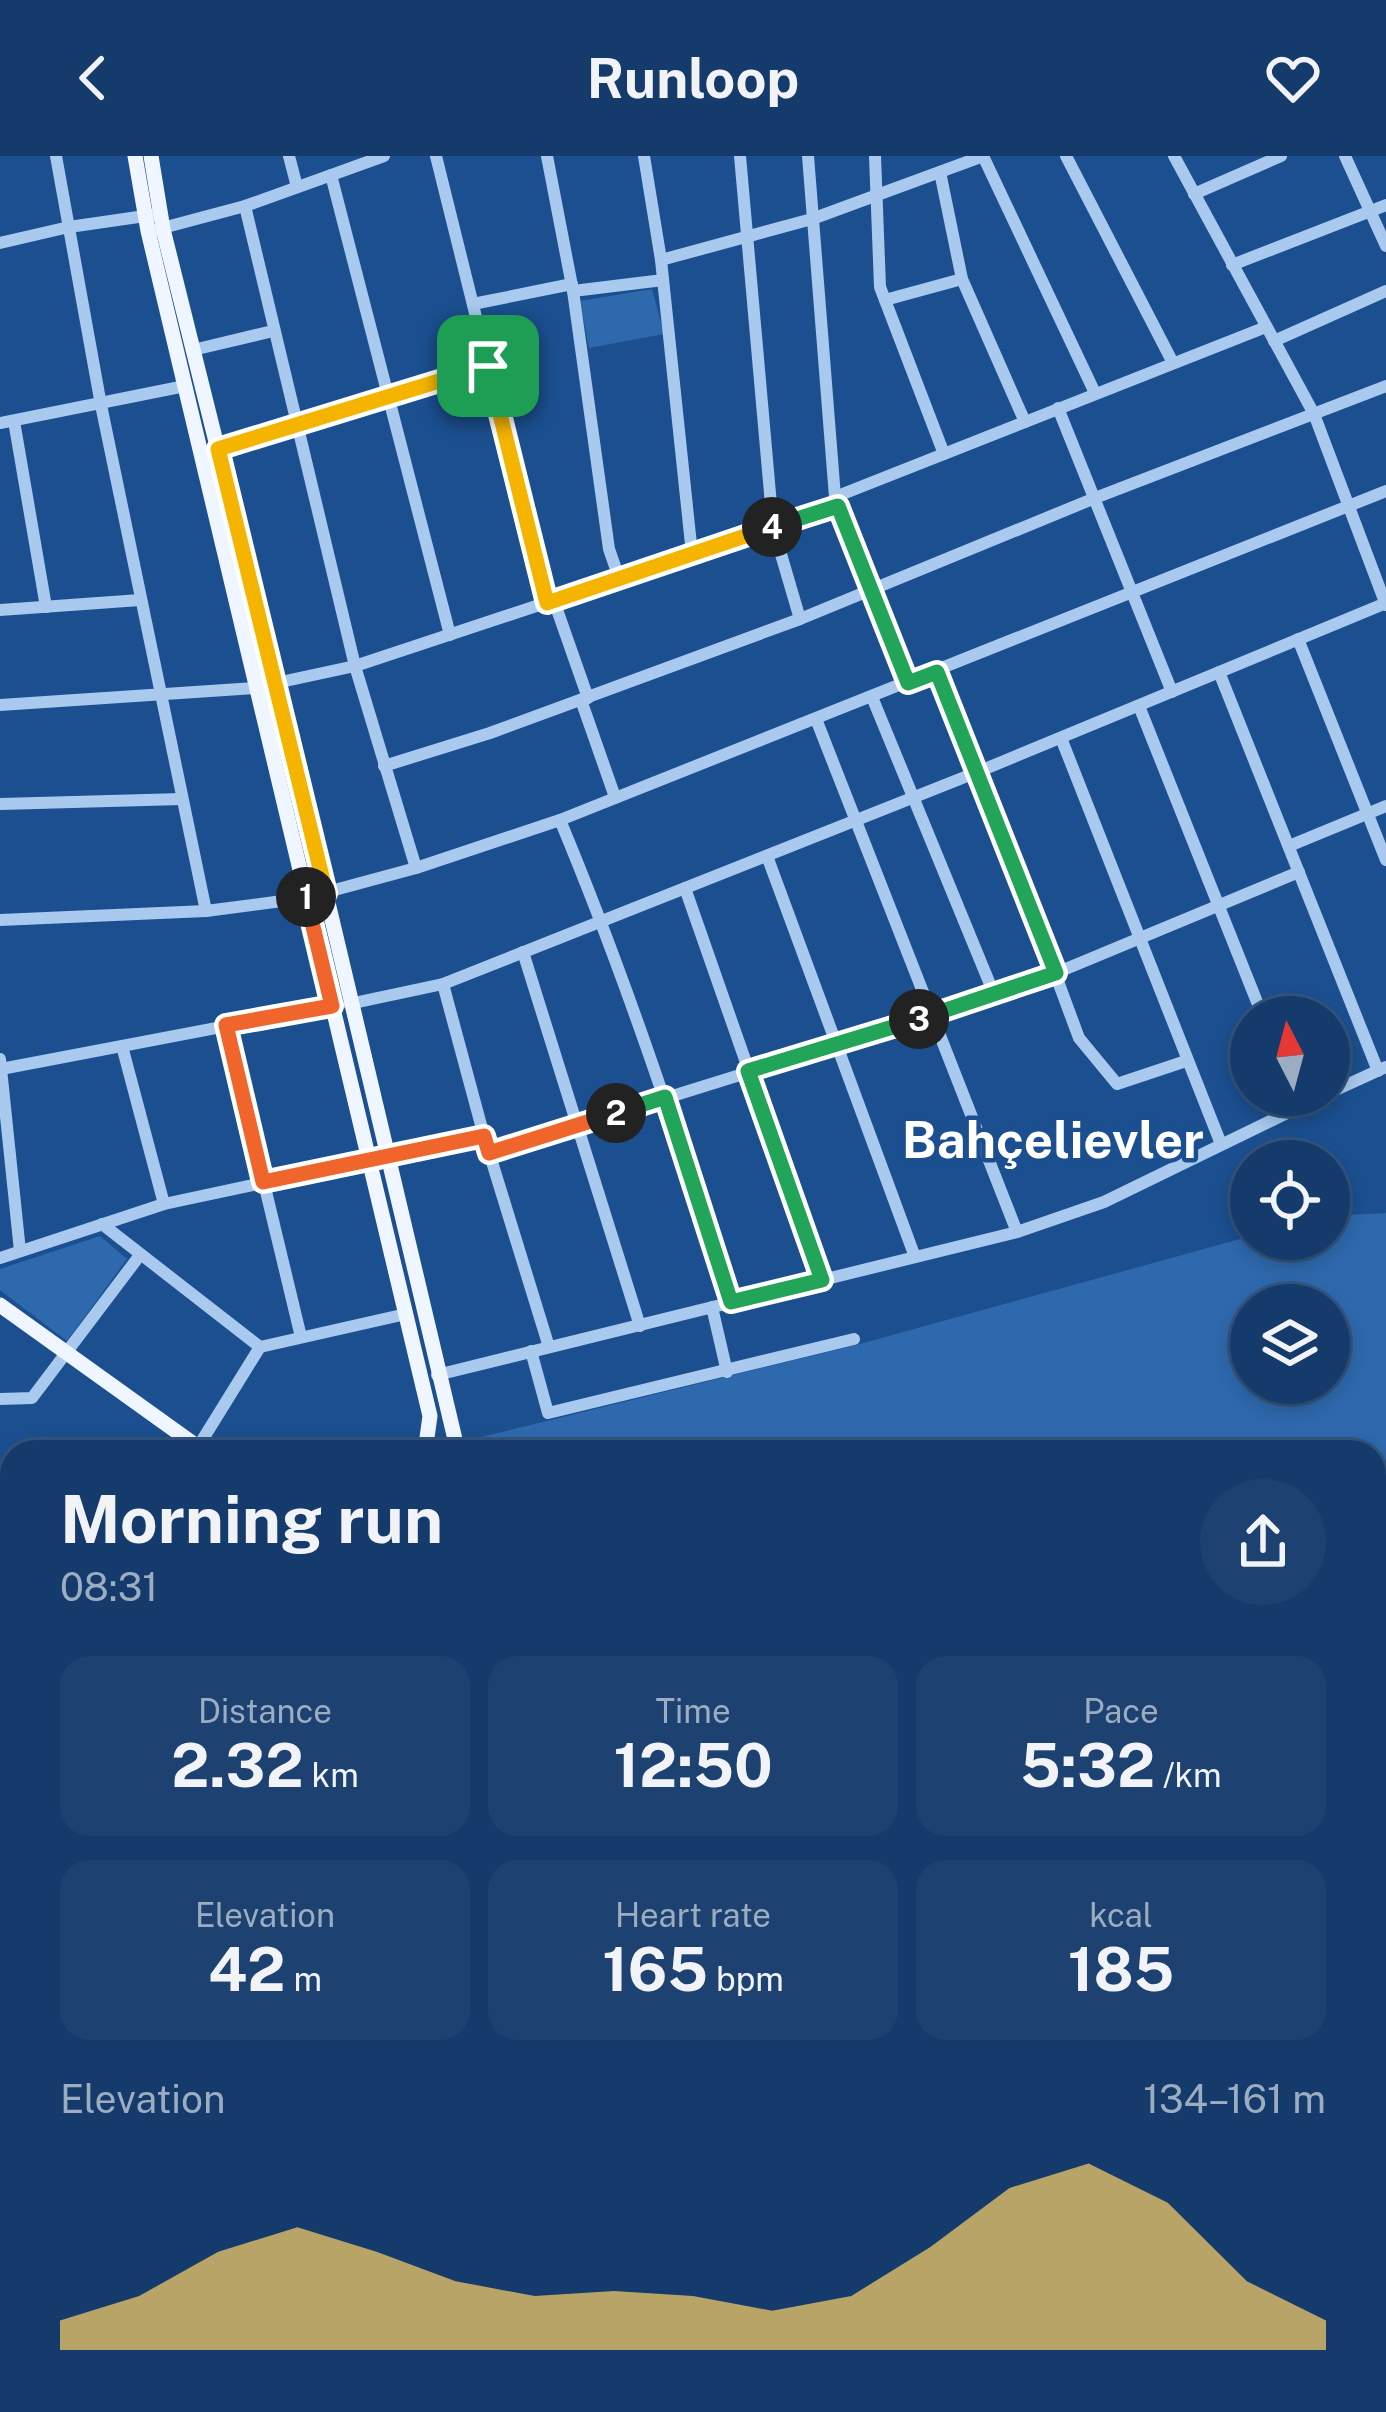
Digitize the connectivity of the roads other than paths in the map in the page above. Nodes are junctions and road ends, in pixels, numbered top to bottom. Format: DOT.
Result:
graph roads {
  1 [pos="56,156"];
  2 [pos="135,156"];
  3 [pos="151,156"];
  4 [pos="289,156"];
  5 [pos="384,156"];
  6 [pos="436,156"];
  7 [pos="548,156"];
  8 [pos="644,156"];
  9 [pos="740,156"];
  10 [pos="808,156"];
  11 [pos="875,156"];
  12 [pos="1066,156"];
  13 [pos="1174,156"];
  14 [pos="1281,156"];
  15 [pos="1346,156"];
  16 [pos="963,160"];
  17 [pos="940,172"];
  18 [pos="331,176"];
  19 [pos="297,187"];
  20 [pos="1194,194"];
  21 [pos="876,197"];
  22 [pos="1386,205"];
  23 [pos="245,206"];
  24 [pos="1371,211"];
  25 [pos="812,219"];
  26 [pos="154,222"];
  27 [pos="69,227"];
  28 [pos="748,238"];
  29 [pos="0,243"];
  30 [pos="1386,246"];
  31 [pos="661,260"];
  32 [pos="1232,265"];
  33 [pos="962,279"];
  34 [pos="663,280"];
  35 [pos="573,288"];
  36 [pos="1386,291"];
  37 [pos="885,300"];
  38 [pos="473,304"];
  39 [pos="1266,327"];
  40 [pos="274,331"];
  41 [pos="1274,341"];
  42 [pos="193,350"];
  43 [pos="1172,361"];
  44 [pos="488,366"];
  45 [pos="184,386"];
  46 [pos="1386,386"];
  47 [pos="1095,393"];
  48 [pos="387,398"];
  49 [pos="101,405"];
  50 [pos="1058,408"];
  51 [pos="1314,414"];
  52 [pos="7,422"];
  53 [pos="1025,422"];
  54 [pos="297,426"];
  55 [pos="218,449"];
  56 [pos="944,454"];
  57 [pos="1386,491"];
  58 [pos="1095,498"];
  59 [pos="836,501"];
  60 [pos="1346,507"];
  61 [pos="773,527"];
  62 [pos="692,554"];
  63 [pos="619,578"];
  64 [pos="869,588"];
  65 [pos="1133,592"];
  66 [pos="140,600"];
  67 [pos="550,602"];
  68 [pos="1386,604"];
  69 [pos="46,607"];
  70 [pos="0,610"];
  71 [pos="800,619"];
  72 [pos="450,635"];
  73 [pos="1298,639"];
  74 [pos="355,665"];
  75 [pos="937,672"];
  76 [pos="1219,672"];
  77 [pos="276,683"];
  78 [pos="908,683"];
  79 [pos="256,688"];
  80 [pos="1172,692"];
  81 [pos="159,695"];
  82 [pos="872,697"];
  83 [pos="585,699"];
  84 [pos="0,705"];
  85 [pos="1139,706"];
  86 [pos="816,719"];
  87 [pos="1061,737"];
  88 [pos="384,766"];
  89 [pos="980,771"];
  90 [pos="615,797"];
  91 [pos="914,797"];
  92 [pos="182,799"];
  93 [pos="0,804"];
  94 [pos="1386,806"];
  95 [pos="1367,813"];
  96 [pos="560,820"];
  97 [pos="854,821"];
  98 [pos="1289,846"];
  99 [pos="767,856"];
  100 [pos="1386,860"];
  101 [pos="416,868"];
  102 [pos="1299,872"];
  103 [pos="685,888"];
  104 [pos="326,893"];
  105 [pos="304,898"];
  106 [pos="1217,904"];
  107 [pos="206,911"];
  108 [pos="0,920"];
  109 [pos="602,921"];
  110 [pos="1139,937"];
  111 [pos="523,952"];
  112 [pos="1056,973"];
  113 [pos="443,984"];
  114 [pos="994,994"];
  115 [pos="1254,996"];
  116 [pos="341,1005"];
  117 [pos="933,1015"];
  118 [pos="226,1025"];
  119 [pos="837,1045"];
  120 [pos="122,1046"];
  121 [pos="0,1059"];
  122 [pos="1186,1061"];
  123 [pos="1,1069"];
  124 [pos="1382,1069"];
  125 [pos="748,1071"];
  126 [pos="1350,1083"];
  127 [pos="2,1089"];
  128 [pos="665,1097"];
  129 [pos="1270,1116"];
  130 [pos="578,1125"];
  131 [pos="484,1136"];
  132 [pos="1221,1144"];
  133 [pos="489,1153"];
  134 [pos="388,1155"];
  135 [pos="370,1158"];
  136 [pos="263,1182"];
  137 [pos="164,1204"];
  138 [pos="102,1224"];
  139 [pos="1017,1232"];
  140 [pos="20,1251"];
  141 [pos="140,1255"];
  142 [pos="915,1257"];
  143 [pos="0,1258"];
  144 [pos="822,1280"];
  145 [pos="731,1302"];
  146 [pos="0,1305"];
  147 [pos="712,1307"];
  148 [pos="406,1314"];
  149 [pos="640,1326"];
  150 [pos="301,1337"];
  151 [pos="854,1339"];
  152 [pos="260,1347"];
  153 [pos="549,1347"];
  154 [pos="64,1352"];
  155 [pos="531,1352"];
  156 [pos="727,1372"];
  157 [pos="437,1375"];
  158 [pos="0,1400"];
  159 [pos="188,1440"];
  160 [pos="206,1440"];
  161 [pos="427,1440"];
  162 [pos="455,1440"];
  1 -- 27 [label="street"];
  2 -- 26 [label="main road"];
  3 -- 26 [label="main road"];
  4 -- 19 [label="street"];
  5 -- 18 [label="street"];
  6 -- 38 [label="street"];
  7 -- 35 [label="street"];
  8 -- 31 [label="street"];
  9 -- 28 [label="street"];
  10 -- 25 [label="street"];
  11 -- 21 [label="street"];
  12 -- 43 [label="street"];
  13 -- 20 [label="street"];
  14 -- 20 [label="street"];
  15 -- 24 [label="street"];
  16 -- 17 [label="street"];
  16 -- 47 [label="street"];
  17 -- 21 [label="street"];
  17 -- 33 [label="street"];
  18 -- 19 [label="street"];
  18 -- 48 [label="street"];
  19 -- 23 [label="street"];
  20 -- 32 [label="street"];
  21 -- 25 [label="street"];
  21 -- 37 [label="street"];
  22 -- 24 [label="street"];
  23 -- 26 [label="street"];
  23 -- 40 [label="street"];
  24 -- 30 [label="street"];
  24 -- 32 [label="street"];
  25 -- 28 [label="street"];
  25 -- 59 [label="street"];
  26 -- 27 [label="street"];
  26 -- 42 [label="main road"];
  26 -- 45 [label="main road"];
  27 -- 29 [label="street"];
  27 -- 49 [label="street"];
  28 -- 31 [label="street"];
  28 -- 61 [label="street"];
  31 -- 34 [label="street"];
  32 -- 39 [label="street"];
  33 -- 37 [label="street"];
  33 -- 53 [label="street"];
  34 -- 35 [label="street"];
  34 -- 62 [label="street"];
  35 -- 38 [label="street"];
  35 -- 63 [label="street"];
  36 -- 41 [label="street"];
  37 -- 56 [label="street"];
  38 -- 44 [label="street"];
  39 -- 41 [label="street"];
  39 -- 43 [label="street"];
  40 -- 42 [label="street"];
  40 -- 54 [label="street"];
  41 -- 51 [label="street"];
  42 -- 55 [label="main road"];
  43 -- 47 [label="street"];
  44 -- 48 [label="street"];
  44 -- 67 [label="street"];
  45 -- 49 [label="street"];
  45 -- 79 [label="main road"];
  46 -- 51 [label="street"];
  47 -- 50 [label="street"];
  48 -- 54 [label="street"];
  48 -- 72 [label="street"];
  49 -- 52 [label="street"];
  49 -- 66 [label="street"];
  50 -- 53 [label="street"];
  50 -- 58 [label="street"];
  51 -- 58 [label="street"];
  51 -- 60 [label="street"];
  52 -- 69 [label="street"];
  53 -- 56 [label="street"];
  54 -- 55 [label="street"];
  54 -- 74 [label="street"];
  55 -- 77 [label="main road"];
  56 -- 59 [label="street"];
  57 -- 60 [label="street"];
  58 -- 64 [label="street"];
  58 -- 65 [label="street"];
  59 -- 61 [label="street"];
  59 -- 64 [label="street"];
  60 -- 65 [label="street"];
  60 -- 68 [label="street"];
  61 -- 62 [label="street"];
  61 -- 71 [label="street"];
  62 -- 63 [label="street"];
  63 -- 67 [label="street"];
  64 -- 71 [label="street"];
  64 -- 78 [label="street"];
  65 -- 75 [label="street"];
  65 -- 80 [label="street"];
  66 -- 69 [label="street"];
  66 -- 81 [label="street"];
  67 -- 72 [label="street"];
  67 -- 83 [label="street"];
  68 -- 73 [label="street"];
  69 -- 70 [label="street"];
  71 -- 83 [label="street"];
  72 -- 74 [label="street"];
  73 -- 76 [label="street"];
  73 -- 95 [label="street"];
  74 -- 77 [label="street"];
  74 -- 88 [label="street"];
  75 -- 78 [label="street"];
  75 -- 89 [label="street"];
  76 -- 80 [label="street"];
  76 -- 98 [label="street"];
  77 -- 104 [label="main road"];
  78 -- 82 [label="street"];
  79 -- 81 [label="street"];
  79 -- 105 [label="main road"];
  80 -- 85 [label="street"];
  81 -- 84 [label="street"];
  81 -- 92 [label="street"];
  82 -- 86 [label="street"];
  82 -- 91 [label="street"];
  83 -- 88 [label="street"];
  83 -- 90 [label="street"];
  85 -- 87 [label="street"];
  85 -- 106 [label="street"];
  86 -- 90 [label="street"];
  86 -- 97 [label="street"];
  87 -- 89 [label="street"];
  87 -- 110 [label="street"];
  88 -- 101 [label="street"];
  89 -- 91 [label="street"];
  89 -- 112 [label="street"];
  90 -- 96 [label="street"];
  91 -- 97 [label="street"];
  91 -- 114 [label="street"];
  92 -- 93 [label="street"];
  92 -- 107 [label="street"];
  94 -- 95 [label="street"];
  95 -- 98 [label="street"];
  95 -- 100 [label="street"];
  96 -- 101 [label="street"];
  96 -- 109 [label="street"];
  97 -- 99 [label="street"];
  97 -- 117 [label="street"];
  98 -- 102 [label="street"];
  99 -- 103 [label="street"];
  99 -- 119 [label="street"];
  101 -- 104 [label="street"];
  102 -- 106 [label="street"];
  102 -- 124 [label="street"];
  103 -- 109 [label="street"];
  103 -- 125 [label="street"];
  104 -- 105 [label="street"];
  104 -- 116 [label="main road"];
  105 -- 107 [label="street"];
  105 -- 116 [label="main road"];
  106 -- 110 [label="street"];
  106 -- 115 [label="street"];
  107 -- 108 [label="street"];
  109 -- 111 [label="street"];
  109 -- 128 [label="street"];
  110 -- 112 [label="street"];
  110 -- 122 [label="street"];
  111 -- 113 [label="street"];
  111 -- 130 [label="street"];
  112 -- 114 [label="street"];
  112 -- 122 [label="street"];
  113 -- 116 [label="street"];
  113 -- 131 [label="street"];
  114 -- 117 [label="street"];
  116 -- 118 [label="street"];
  116 -- 134 [label="main road"];
  116 -- 135 [label="main road"];
  117 -- 119 [label="street"];
  117 -- 139 [label="street"];
  118 -- 120 [label="street"];
  118 -- 136 [label="street"];
  119 -- 125 [label="street"];
  119 -- 142 [label="street"];
  120 -- 123 [label="street"];
  120 -- 137 [label="street"];
  121 -- 123 [label="street"];
  122 -- 132 [label="street"];
  123 -- 127 [label="street"];
  124 -- 126 [label="street"];
  125 -- 128 [label="street"];
  125 -- 144 [label="street"];
  127 -- 140 [label="street"];
  128 -- 130 [label="street"];
  128 -- 145 [label="street"];
  129 -- 132 [label="street"];
  130 -- 133 [label="street"];
  130 -- 149 [label="street"];
  131 -- 133 [label="street"];
  131 -- 134 [label="street"];
  132 -- 139 [label="street"];
  133 -- 153 [label="street"];
  134 -- 135 [label="street"];
  134 -- 157 [label="main road"];
  135 -- 136 [label="street"];
  135 -- 148 [label="main road"];
  136 -- 137 [label="street"];
  136 -- 150 [label="street"];
  137 -- 138 [label="street"];
  138 -- 140 [label="street"];
  138 -- 141 [label="street"];
  139 -- 142 [label="street"];
  140 -- 143 [label="street"];
  141 -- 152 [label="street"];
  141 -- 154 [label="street"];
  142 -- 144 [label="street"];
  144 -- 145 [label="street"];
  145 -- 147 [label="street"];
  146 -- 154 [label="main road"];
  147 -- 149 [label="street"];
  147 -- 156 [label="street"];
  148 -- 150 [label="street"];
  148 -- 161 [label="main road"];
  149 -- 153 [label="street"];
  150 -- 152 [label="street"];
  151 -- 156 [label="street"];
  152 -- 160 [label="street"];
  153 -- 155 [label="street"];
  154 -- 158 [label="street"];
  154 -- 159 [label="main road"];
  155 -- 156 [label="street"];
  155 -- 157 [label="street"];
  157 -- 162 [label="main road"];
}
